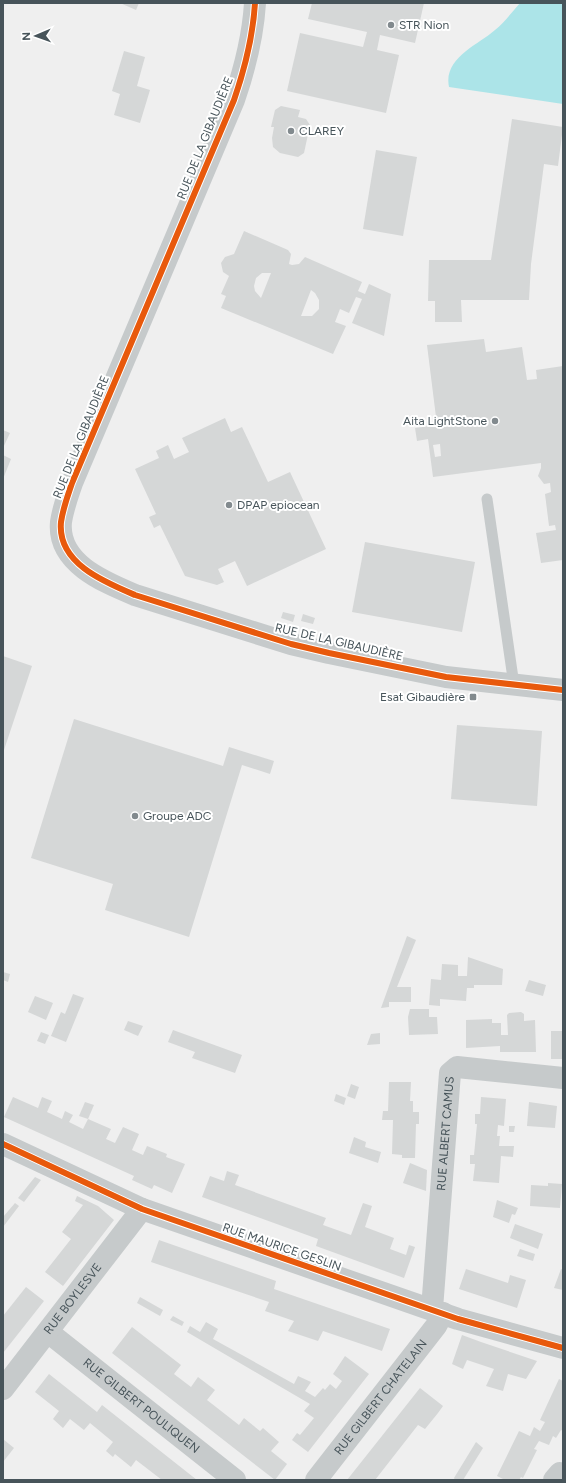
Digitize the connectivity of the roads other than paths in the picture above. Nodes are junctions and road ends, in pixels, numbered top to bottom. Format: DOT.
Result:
graph roads {
  1 [pos="255,3"];
  2 [pos="488,498"];
  3 [pos="514,685"];
  4 [pos="563,690"];
  5 [pos="563,1078"];
  6 [pos="3,1144"];
  7 [pos="142,1209"];
  8 [pos="437,1311"];
  9 [pos="48,1332"];
  10 [pos="563,1348"];
  11 [pos="3,1389"];
  12 [pos="563,1474"];
  13 [pos="235,1480"];
  14 [pos="316,1480"];
  15 [pos="554,1480"];
  1 -- 3 [label="street, RUE DE LA GIBAUDIÈRE"];
  2 -- 3 [label="lane"];
  3 -- 4 [label="street, RUE DE LA GIBAUDIÈRE"];
  5 -- 8 [label="street, RUE ALBERT CAMUS"];
  6 -- 7 [label="street, RUE MAURICE GESLIN"];
  7 -- 8 [label="street, RUE MAURICE GESLIN"];
  7 -- 9 [label="street, RUE BOYLESVE"];
  8 -- 10 [label="street, RUE MAURICE GESLIN"];
  8 -- 14 [label="street, RUE GILBERT CHATELAIN"];
  9 -- 11 [label="street, RUE BOYLESVE"];
  9 -- 13 [label="street, RUE GILBERT POULIQUEN"];
  12 -- 15 [label="street"];
}
